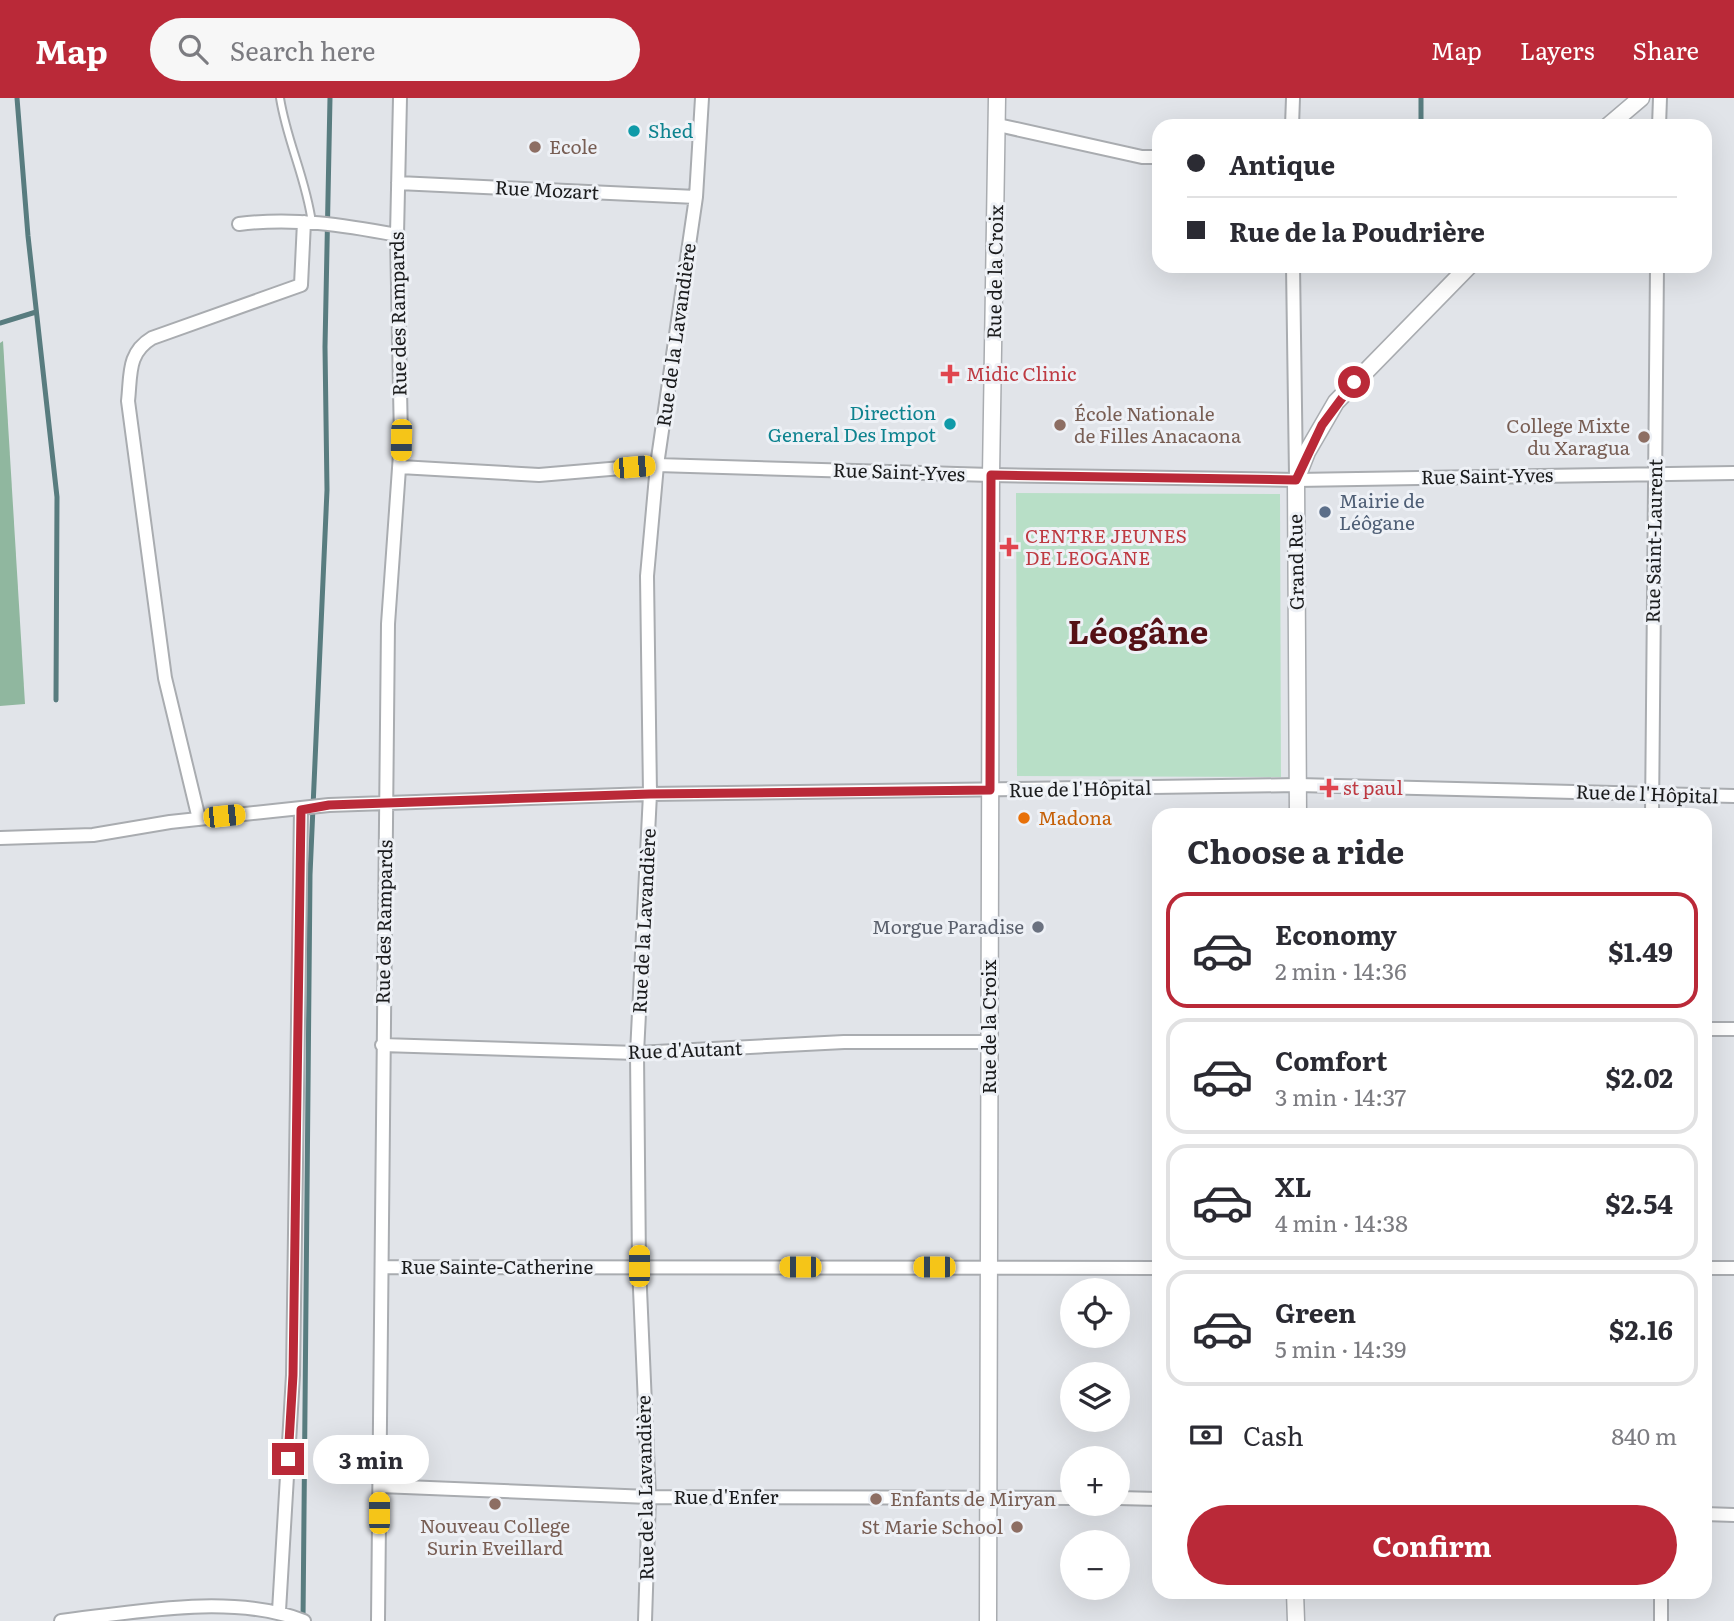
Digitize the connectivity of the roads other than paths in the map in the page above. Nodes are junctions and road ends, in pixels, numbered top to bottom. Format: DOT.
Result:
graph roads {
  1 [pos="280,98"];
  2 [pos="400,98"];
  3 [pos="702,98"];
  4 [pos="997,98"];
  5 [pos="1293,98"];
  6 [pos="1641,98"];
  7 [pos="1660,98"];
  8 [pos="1292,119"];
  9 [pos="1616,119"];
  10 [pos="1659,119"];
  11 [pos="998,125"];
  12 [pos="1152,157"];
  13 [pos="398,183"];
  14 [pos="696,197"];
  15 [pos="308,222"];
  16 [pos="239,224"];
  17 [pos="397,235"];
  18 [pos="1293,273"];
  19 [pos="1462,273"];
  20 [pos="1657,273"];
  21 [pos="657,465"];
  22 [pos="400,467"];
  23 [pos="1654,473"];
  24 [pos="1734,473"];
  25 [pos="991,475"];
  26 [pos="1296,480"];
  27 [pos="1298,785"];
  28 [pos="990,790"];
  29 [pos="1651,793"];
  30 [pos="650,794"];
  31 [pos="1734,796"];
  32 [pos="386,804"];
  33 [pos="1298,808"];
  34 [pos="1652,808"];
  35 [pos="301,810"];
  36 [pos="199,819"];
  37 [pos="0,838"];
  38 [pos="1712,1029"];
  39 [pos="1734,1029"];
  40 [pos="989,1042"];
  41 [pos="382,1045"];
  42 [pos="638,1053"];
  43 [pos="639,1266"];
  44 [pos="383,1267"];
  45 [pos="988,1268"];
  46 [pos="1152,1268"];
  47 [pos="1712,1268"];
  48 [pos="1734,1268"];
  49 [pos="380,1486"];
  50 [pos="987,1496"];
  51 [pos="649,1497"];
  52 [pos="1060,1498"];
  53 [pos="1130,1498"];
  54 [pos="1152,1499"];
  55 [pos="1712,1514"];
  56 [pos="1734,1515"];
  57 [pos="1296,1599"];
  58 [pos="1661,1599"];
  59 [pos="279,1611"];
  60 [pos="301,1620"];
  61 [pos="61,1621"];
  62 [pos="378,1621"];
  63 [pos="645,1621"];
  64 [pos="988,1621"];
  65 [pos="1296,1621"];
  66 [pos="1661,1621"];
  1 -- 15 [label="lane"];
  2 -- 13 [label="street, Rue des Rampards"];
  3 -- 14 [label="street, Rue de la Lavandière"];
  4 -- 11 [label="street, Rue de la Croix"];
  5 -- 8 [label="street"];
  6 -- 9 [label="street"];
  7 -- 10 [label="street"];
  11 -- 12 [label="street"];
  11 -- 25 [label="street, Rue de la Croix"];
  13 -- 14 [label="street, Rue Mozart"];
  13 -- 17 [label="street, Rue des Rampards"];
  14 -- 21 [label="street, Rue de la Lavandière"];
  15 -- 16 [label="street"];
  15 -- 17 [label="street"];
  15 -- 36 [label="street"];
  17 -- 22 [label="street, Rue des Rampards"];
  18 -- 26 [label="street, Grand Rue"];
  19 -- 26 [label="street"];
  20 -- 23 [label="street, Rue Saint-Laurent"];
  21 -- 22 [label="street, Rue Saint-Yves"];
  21 -- 25 [label="street, Rue Saint-Yves"];
  21 -- 30 [label="street, Rue de la Lavandière"];
  22 -- 32 [label="street, Rue des Rampards"];
  23 -- 24 [label="street, Rue Saint-Yves"];
  23 -- 26 [label="street, Rue Saint-Yves"];
  23 -- 29 [label="street, Rue Saint-Laurent"];
  25 -- 26 [label="street, Rue Saint-Yves"];
  25 -- 28 [label="street, Rue de la Croix"];
  26 -- 27 [label="street, Grand Rue"];
  27 -- 28 [label="street, Rue de l'Hôpital"];
  27 -- 29 [label="street, Rue de l'Hôpital"];
  27 -- 33 [label="street, Grand Rue"];
  28 -- 30 [label="street, Rue de l'Hôpital"];
  28 -- 40 [label="street, Rue de la Croix"];
  29 -- 31 [label="street, Rue de l'Hôpital"];
  29 -- 34 [label="street, Rue Saint-Laurent"];
  30 -- 32 [label="street, Rue de l'Hôpital"];
  30 -- 42 [label="street, Rue de la Lavandière"];
  32 -- 35 [label="street, Rue de l'Hôpital"];
  32 -- 41 [label="street, Rue des Rampards"];
  35 -- 36 [label="street, Rue de l'Hôpital"];
  35 -- 59 [label="street"];
  36 -- 37 [label="street, Rue de l'Hôpital"];
  38 -- 39 [label="street"];
  40 -- 42 [label="street, Rue d'Autant"];
  40 -- 45 [label="street, Rue de la Croix"];
  41 -- 42 [label="street, Rue d'Autant"];
  41 -- 44 [label="street, Rue des Rampards"];
  42 -- 43 [label="street, Rue de la Lavandière"];
  43 -- 44 [label="street, Rue Sainte-Catherine"];
  43 -- 45 [label="street, Rue Sainte-Catherine"];
  43 -- 51 [label="street, Rue de la Lavandière"];
  44 -- 49 [label="street, Rue des Rampards"];
  45 -- 46 [label="street, Rue Sainte-Catherine"];
  45 -- 50 [label="street, Rue de la Croix"];
  47 -- 48 [label="street"];
  49 -- 51 [label="street, Rue d'Enfer"];
  49 -- 62 [label="street, Rue des Rampards"];
  50 -- 51 [label="street, Rue d'Enfer"];
  50 -- 52 [label="street, Rue d'Enfer"];
  50 -- 64 [label="street, Rue de la Croix"];
  51 -- 63 [label="street, Rue de la Lavandière"];
  53 -- 54 [label="street"];
  55 -- 56 [label="street"];
  57 -- 65 [label="street"];
  58 -- 66 [label="street"];
  59 -- 60 [label="street"];
  59 -- 61 [label="street"];
}
